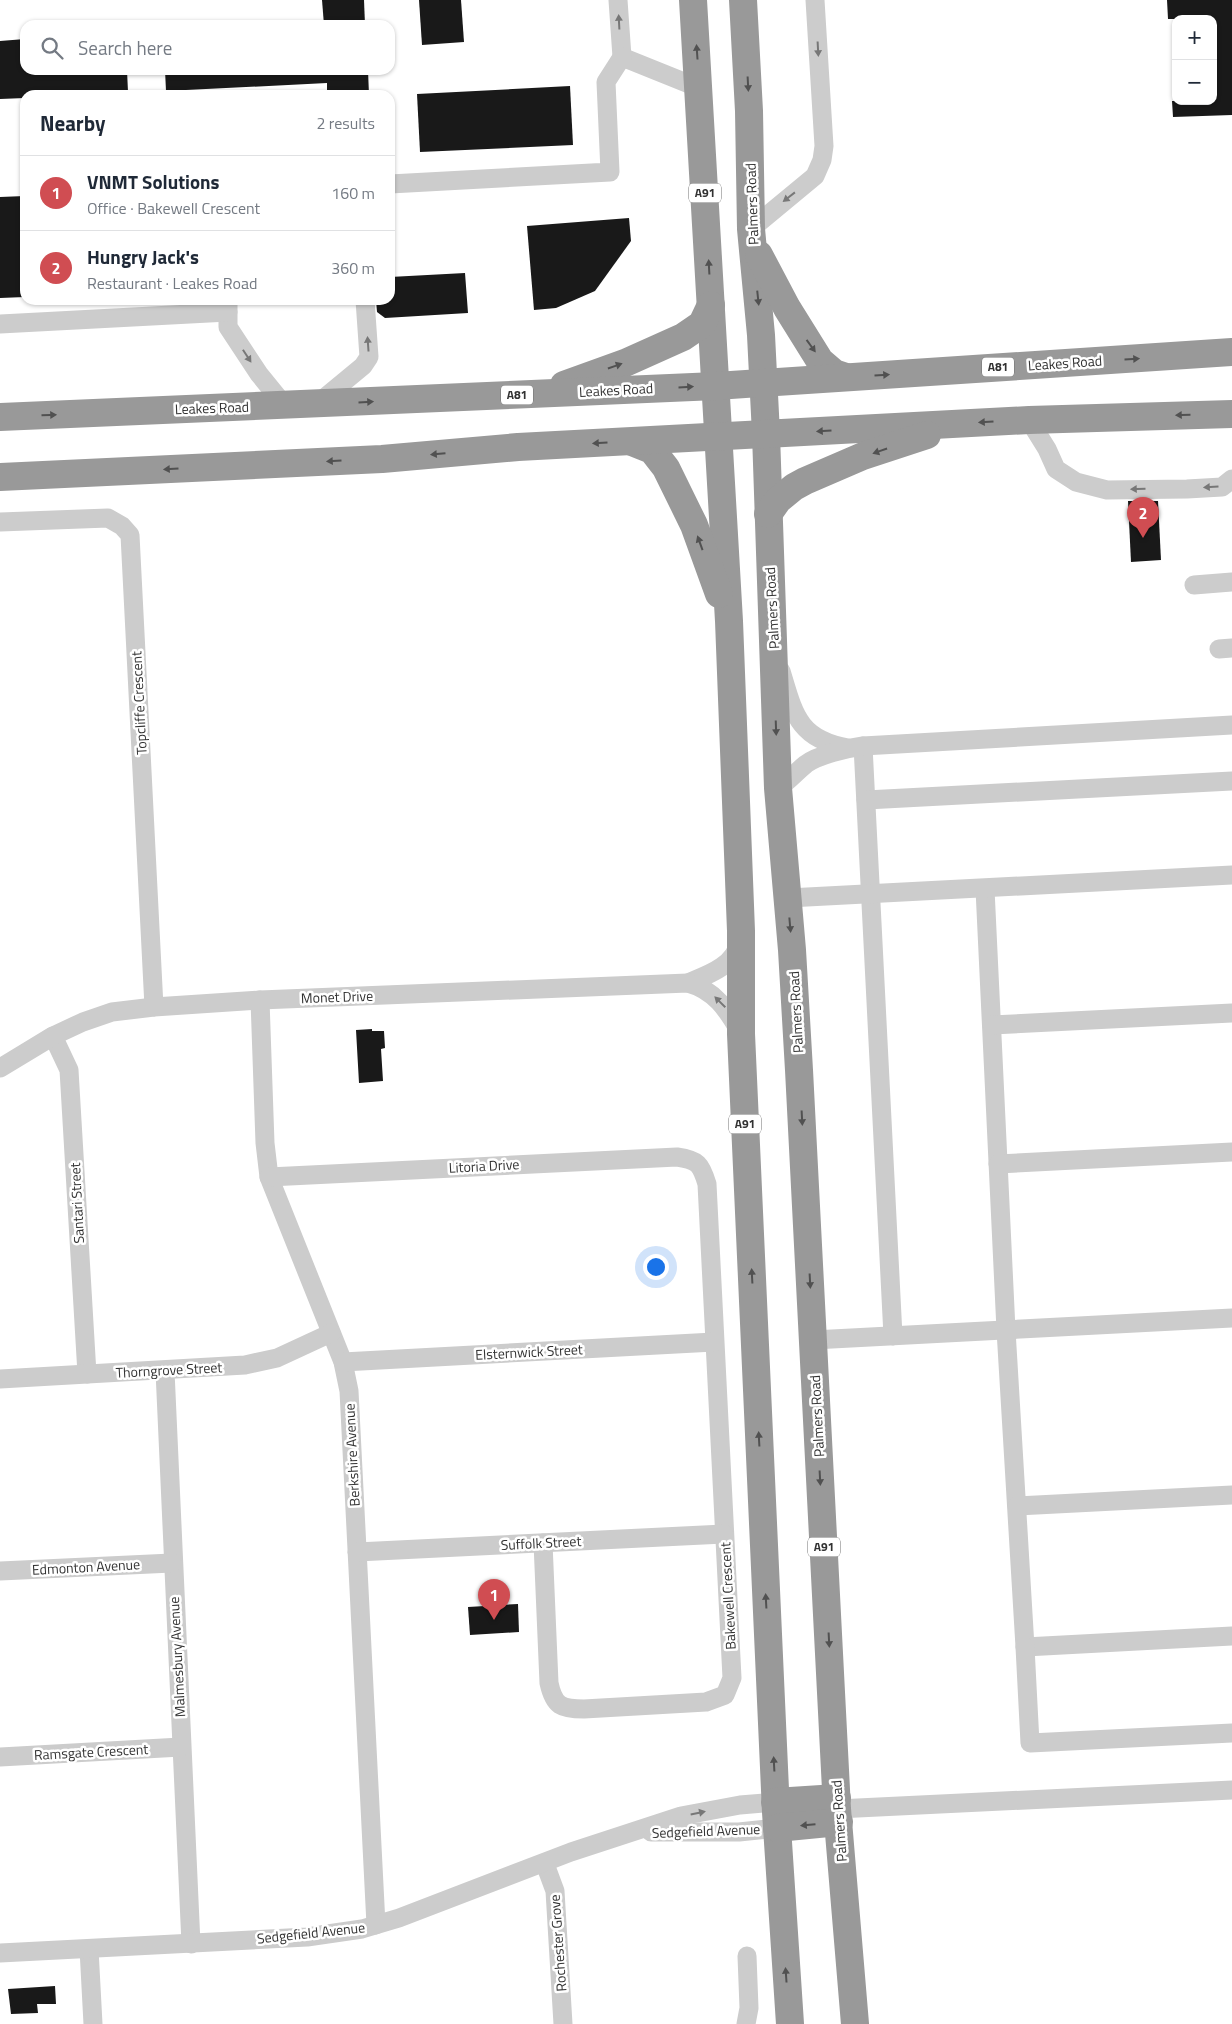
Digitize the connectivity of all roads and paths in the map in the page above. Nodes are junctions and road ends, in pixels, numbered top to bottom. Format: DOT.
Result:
graph roads {
  1 [pos="618,0"];
  2 [pos="694,0"];
  3 [pos="743,0"];
  4 [pos="815,0"];
  5 [pos="622,57"];
  6 [pos="699,88"];
  7 [pos="395,184"];
  8 [pos="752,236"];
  9 [pos="366,305"];
  10 [pos="711,305"];
  11 [pos="228,306"];
  12 [pos="0,324"];
  13 [pos="1232,352"];
  14 [pos="846,377"];
  15 [pos="764,383"];
  16 [pos="716,386"];
  17 [pos="536,394"];
  18 [pos="317,404"];
  19 [pos="285,406"];
  20 [pos="1232,414"];
  21 [pos="0,417"];
  22 [pos="1029,420"];
  23 [pos="959,424"];
  24 [pos="766,434"];
  25 [pos="719,437"];
  26 [pos="632,442"];
  27 [pos="0,477"];
  28 [pos="1232,479"];
  29 [pos="768,514"];
  30 [pos="0,522"];
  31 [pos="1232,582"];
  32 [pos="1194,585"];
  33 [pos="729,621"];
  34 [pos="774,648"];
  35 [pos="1232,725"];
  36 [pos="856,747"];
  37 [pos="1232,781"];
  38 [pos="778,788"];
  39 [pos="866,800"];
  40 [pos="1232,875"];
  41 [pos="985,889"];
  42 [pos="871,894"];
  43 [pos="788,898"];
  44 [pos="741,931"];
  45 [pos="688,983"];
  46 [pos="260,1000"];
  47 [pos="154,1007"];
  48 [pos="1232,1013"];
  49 [pos="992,1026"];
  50 [pos="741,1034"];
  51 [pos="53,1036"];
  52 [pos="0,1068"];
  53 [pos="1232,1152"];
  54 [pos="698,1163"];
  55 [pos="998,1164"];
  56 [pos="268,1177"];
  57 [pos="1232,1318"];
  58 [pos="1006,1330"];
  59 [pos="331,1333"];
  60 [pos="893,1336"];
  61 [pos="813,1340"];
  62 [pos="714,1342"];
  63 [pos="344,1362"];
  64 [pos="165,1371"];
  65 [pos="87,1374"];
  66 [pos="0,1379"];
  67 [pos="1232,1495"];
  68 [pos="1016,1506"];
  69 [pos="724,1534"];
  70 [pos="543,1543"];
  71 [pos="357,1552"];
  72 [pos="172,1563"];
  73 [pos="0,1570"];
  74 [pos="1232,1636"];
  75 [pos="1025,1647"];
  76 [pos="1232,1733"];
  77 [pos="181,1747"];
  78 [pos="0,1757"];
  79 [pos="1232,1790"];
  80 [pos="838,1810"];
  81 [pos="776,1815"];
  82 [pos="635,1832"];
  83 [pos="545,1864"];
  84 [pos="376,1925"];
  85 [pos="191,1944"];
  86 [pos="88,1949"];
  87 [pos="0,1953"];
  88 [pos="747,1956"];
  89 [pos="93,2024"];
  90 [pos="563,2024"];
  91 [pos="746,2024"];
  92 [pos="790,2024"];
  93 [pos="855,2024"];
  5 -- 1 [label="street, one-way"];
  6 -- 2 [label="highway, A91, one-way"];
  3 -- 8 [label="highway, Palmers Road / A91, one-way"];
  4 -- 8 [label="street, one-way"];
  5 -- 6 [label="street"];
  5 -- 7 [label="street"];
  10 -- 6 [label="highway, A91, one-way"];
  8 -- 14 [label="highway, one-way"];
  8 -- 15 [label="highway, Palmers Road / A91, one-way"];
  18 -- 9 [label="street, one-way"];
  10 -- 16 [label="highway, A91"];
  17 -- 10 [label="highway, one-way"];
  11 -- 12 [label="street"];
  11 -- 19 [label="street, one-way"];
  14 -- 13 [label="highway, Leakes Road / A81, one-way"];
  14 -- 15 [label="highway, Leakes Road / A81"];
  15 -- 16 [label="highway, Leakes Road / A81"];
  15 -- 24 [label="highway, Palmers Road / A91"];
  17 -- 16 [label="highway, Leakes Road / A81, one-way"];
  16 -- 25 [label="highway, A91"];
  18 -- 17 [label="highway, Leakes Road / A81, one-way"];
  18 -- 19 [label="highway, Leakes Road / A81"];
  21 -- 19 [label="highway, Leakes Road / A81, one-way"];
  20 -- 22 [label="highway, one-way"];
  22 -- 23 [label="highway, one-way"];
  28 -- 22 [label="street, one-way"];
  23 -- 24 [label="highway, one-way"];
  23 -- 29 [label="highway, one-way"];
  24 -- 25 [label="highway"];
  24 -- 29 [label="highway, Palmers Road / A91"];
  25 -- 26 [label="highway"];
  25 -- 33 [label="highway, A91"];
  26 -- 27 [label="highway, one-way"];
  33 -- 26 [label="highway, one-way"];
  29 -- 34 [label="highway, Palmers Road / A91"];
  30 -- 47 [label="street, Topcliffe Crescent"];
  31 -- 32 [label="street"];
  33 -- 44 [label="highway, A91"];
  34 -- 36 [label="street"];
  34 -- 38 [label="highway, Palmers Road / A91, one-way"];
  35 -- 36 [label="street"];
  36 -- 38 [label="street"];
  36 -- 39 [label="street"];
  37 -- 39 [label="street"];
  38 -- 43 [label="highway, Palmers Road / A91"];
  39 -- 42 [label="street"];
  40 -- 41 [label="street"];
  41 -- 42 [label="street"];
  41 -- 49 [label="street"];
  42 -- 43 [label="street"];
  42 -- 60 [label="street"];
  43 -- 61 [label="highway, Palmers Road / A91, one-way"];
  44 -- 45 [label="street, Monet Drive"];
  44 -- 50 [label="highway, A91"];
  45 -- 46 [label="street, Monet Drive"];
  50 -- 45 [label="street, Monet Drive, one-way"];
  46 -- 47 [label="street, Monet Drive"];
  46 -- 56 [label="street, Berkshire Avenue"];
  47 -- 51 [label="street, Monet Drive"];
  48 -- 49 [label="street"];
  49 -- 55 [label="street"];
  81 -- 50 [label="highway, A91, one-way"];
  51 -- 52 [label="street, Monet Drive"];
  51 -- 65 [label="street, Santari Street"];
  53 -- 55 [label="street"];
  54 -- 56 [label="street, Litoria Drive"];
  54 -- 62 [label="street, Bakewell Crescent"];
  55 -- 58 [label="street"];
  56 -- 59 [label="street, Berkshire Avenue"];
  57 -- 58 [label="street"];
  58 -- 60 [label="street"];
  58 -- 68 [label="street"];
  59 -- 63 [label="street, Berkshire Avenue"];
  59 -- 64 [label="street, Thorngrove Street"];
  60 -- 61 [label="street"];
  61 -- 80 [label="highway, Palmers Road / A91, one-way"];
  62 -- 63 [label="street, Elsternwick Street"];
  62 -- 69 [label="street, Bakewell Crescent"];
  63 -- 71 [label="street, Berkshire Avenue"];
  64 -- 65 [label="street, Thorngrove Street"];
  64 -- 72 [label="street, Malmesbury Avenue"];
  65 -- 66 [label="street, Thorngrove Street"];
  67 -- 68 [label="street"];
  68 -- 75 [label="street"];
  69 -- 70 [label="street, Suffolk Street"];
  69 -- 70 [label="street, Bakewell Crescent"];
  70 -- 71 [label="street, Suffolk Street"];
  71 -- 84 [label="street, Berkshire Avenue"];
  72 -- 73 [label="street, Edmonton Avenue"];
  72 -- 77 [label="street, Malmesbury Avenue"];
  74 -- 75 [label="street"];
  75 -- 76 [label="street"];
  77 -- 78 [label="street, Ramsgate Crescent"];
  77 -- 85 [label="street, Malmesbury Avenue"];
  79 -- 80 [label="street"];
  80 -- 81 [label="highway"];
  80 -- 93 [label="highway, Palmers Road / A91"];
  81 -- 82 [label="street, Sedgefield Avenue"];
  82 -- 81 [label="street, Sedgefield Avenue, one-way"];
  92 -- 81 [label="highway, A91, one-way"];
  82 -- 83 [label="street, Sedgefield Avenue"];
  83 -- 84 [label="street, Sedgefield Avenue"];
  83 -- 90 [label="street, Rochester Grove"];
  84 -- 85 [label="street, Sedgefield Avenue"];
  85 -- 86 [label="street, Sedgefield Avenue"];
  86 -- 87 [label="street, Sedgefield Avenue"];
  86 -- 89 [label="street"];
  88 -- 91 [label="street"];
}
